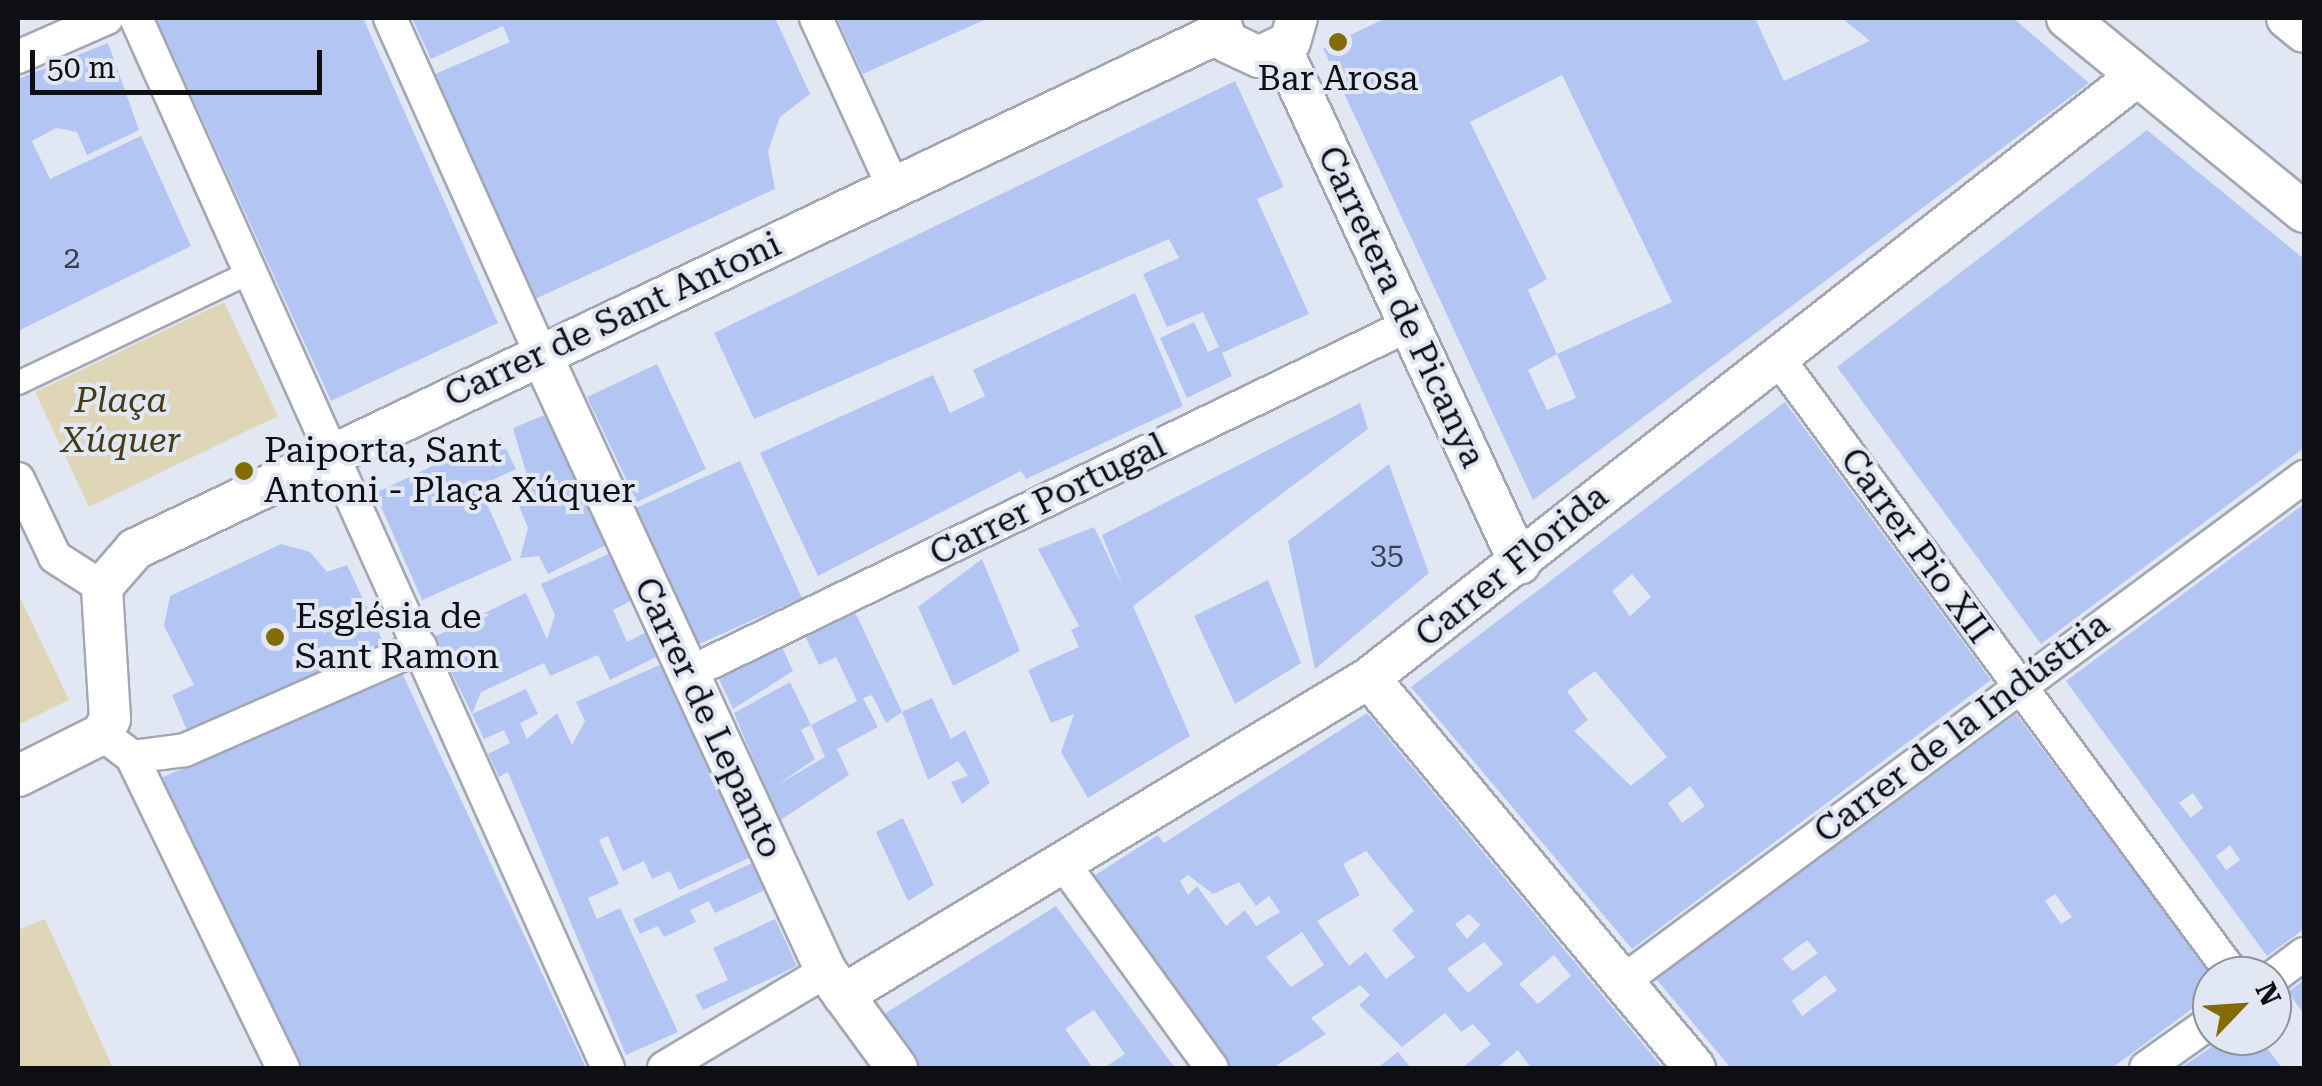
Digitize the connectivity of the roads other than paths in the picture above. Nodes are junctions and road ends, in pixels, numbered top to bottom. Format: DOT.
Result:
graph roads {
  1 [pos="107,18"];
  2 [pos="136,18"];
  3 [pos="390,18"];
  4 [pos="816,18"];
  5 [pos="2067,18"];
  6 [pos="2286,18"];
  7 [pos="1220,25"];
  8 [pos="2304,32"];
  9 [pos="1290,34"];
  10 [pos="18,58"];
  11 [pos="2137,76"];
  12 [pos="894,188"];
  13 [pos="2304,212"];
  14 [pos="254,271"];
  15 [pos="1409,324"];
  16 [pos="541,354"];
  17 [pos="1777,357"];
  18 [pos="18,384"];
  19 [pos="332,453"];
  20 [pos="2304,477"];
  21 [pos="18,479"];
  22 [pos="1520,564"];
  23 [pos="102,588"];
  24 [pos="420,647"];
  25 [pos="688,674"];
  26 [pos="1369,678"];
  27 [pos="2019,685"];
  28 [pos="117,746"];
  29 [pos="18,776"];
  30 [pos="1063,863"];
  31 [pos="2219,956"];
  32 [pos="1622,982"];
  33 [pos="834,983"];
  34 [pos="2192,1036"];
  35 [pos="283,1068"];
  36 [pos="608,1068"];
  37 [pos="664,1068"];
  38 [pos="897,1068"];
  39 [pos="1212,1068"];
  40 [pos="1694,1068"];
  41 [pos="2146,1068"];
  1 -- 10 [label="street"];
  2 -- 14 [label="street"];
  3 -- 16 [label="street"];
  4 -- 12 [label="street"];
  5 -- 11 [label="street"];
  6 -- 8 [label="street"];
  7 -- 9 [label="street"];
  7 -- 12 [label="street, Carrer de Sant Antoni"];
  9 -- 15 [label="street, Carretera de Picanya"];
  11 -- 13 [label="street"];
  11 -- 17 [label="street, Carrer Florida"];
  12 -- 16 [label="street, Carrer de Sant Antoni"];
  14 -- 18 [label="street"];
  14 -- 19 [label="street"];
  15 -- 22 [label="street, Carretera de Picanya"];
  15 -- 25 [label="street, Carrer Portugal"];
  16 -- 19 [label="street, Carrer de Sant Antoni"];
  16 -- 25 [label="street, Carrer de Lepanto"];
  17 -- 22 [label="street, Carrer Florida"];
  17 -- 27 [label="street, Carrer Pio XII"];
  19 -- 23 [label="street, Carrer de Sant Antoni"];
  19 -- 24 [label="street"];
  20 -- 27 [label="street, Carrer de la Indústria"];
  21 -- 23 [label="street"];
  22 -- 26 [label="street, Carrer Florida"];
  23 -- 28 [label="street"];
  24 -- 28 [label="street"];
  24 -- 36 [label="street"];
  25 -- 33 [label="street, Carrer de Lepanto"];
  26 -- 30 [label="street, Carrer Florida"];
  26 -- 32 [label="street"];
  27 -- 31 [label="street, Carrer Pio XII"];
  27 -- 32 [label="street, Carrer de la Indústria"];
  28 -- 29 [label="street"];
  28 -- 35 [label="street"];
  30 -- 33 [label="street, Carrer Florida"];
  30 -- 39 [label="street"];
  32 -- 40 [label="street"];
  33 -- 37 [label="street"];
  33 -- 38 [label="street, Carrer de Lepanto"];
  34 -- 41 [label="street"];
}
